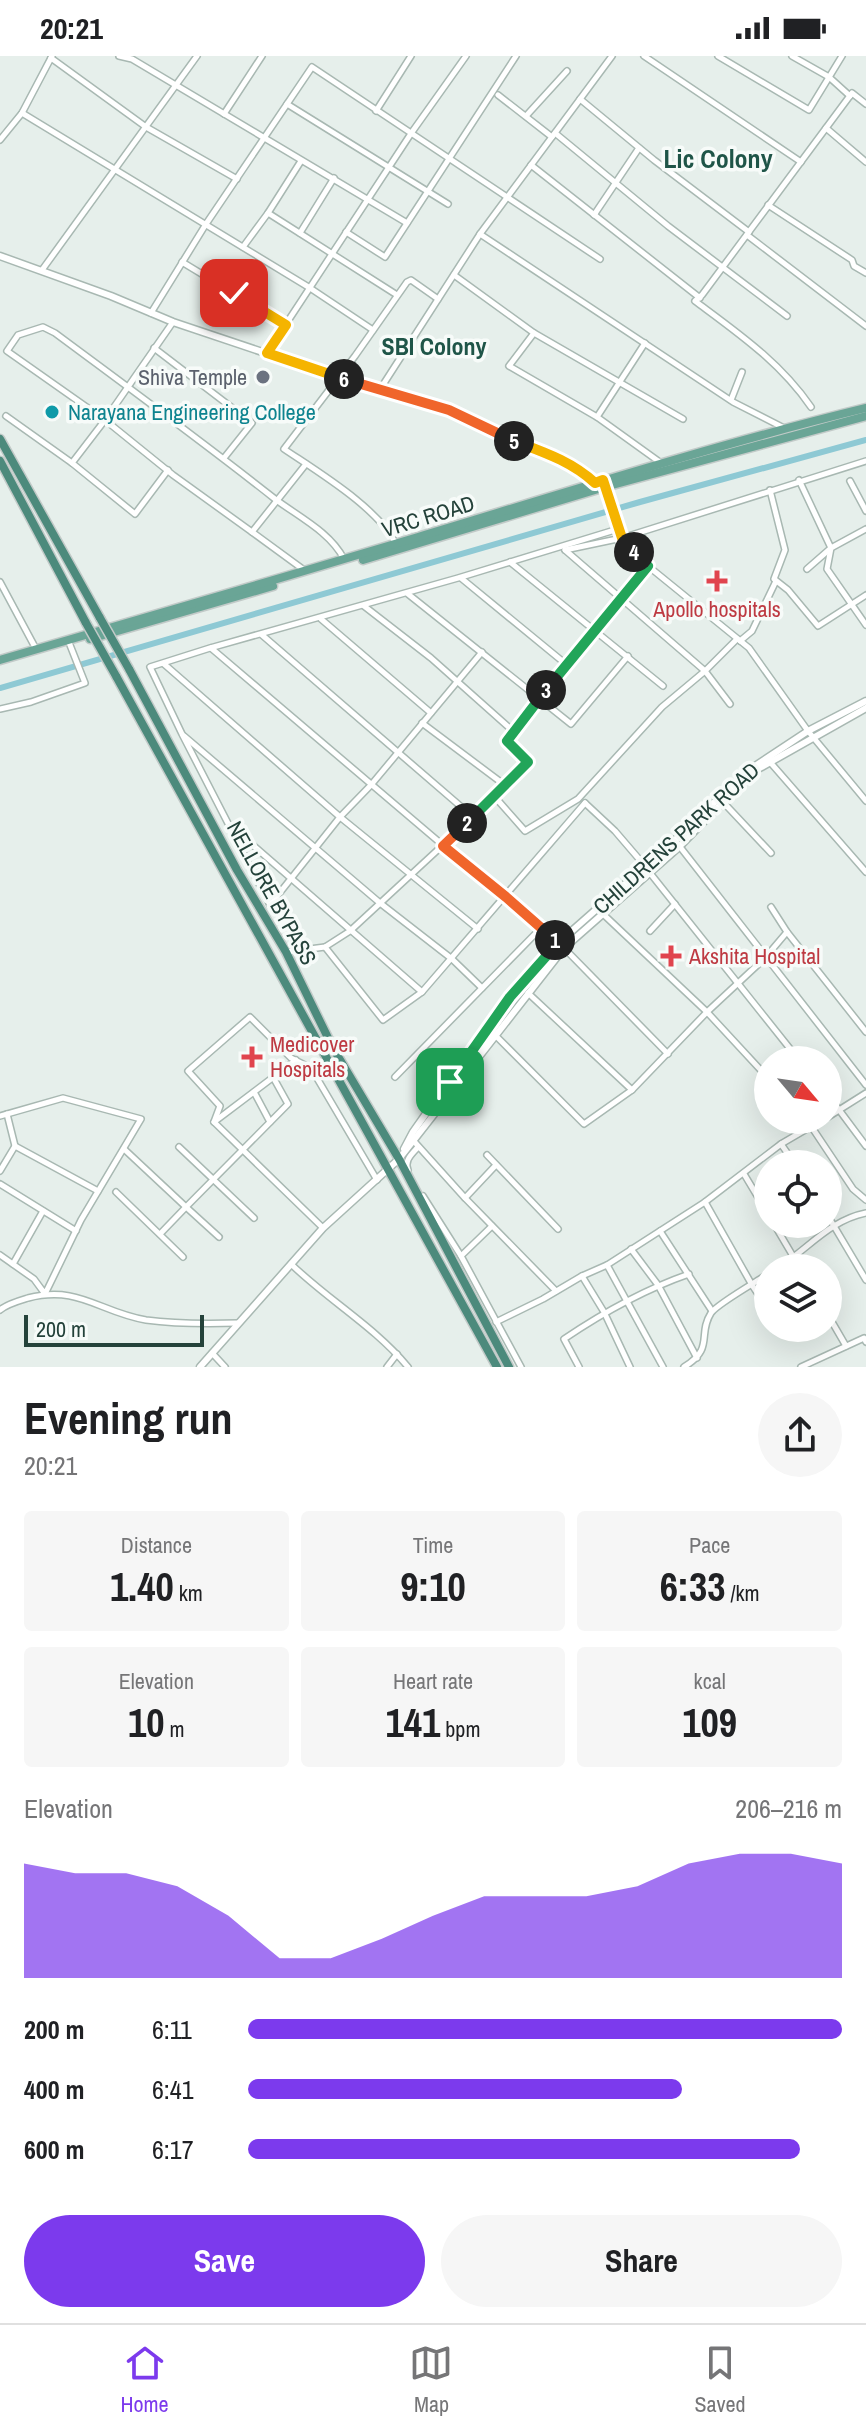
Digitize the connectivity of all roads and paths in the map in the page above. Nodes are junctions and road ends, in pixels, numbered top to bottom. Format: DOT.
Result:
graph roads {
  1 [pos="119,56"];
  2 [pos="197,56"];
  3 [pos="262,56"];
  4 [pos="411,56"];
  5 [pos="466,56"];
  6 [pos="516,56"];
  7 [pos="612,56"];
  8 [pos="644,56"];
  9 [pos="718,56"];
  10 [pos="792,56"];
  11 [pos="842,56"];
  12 [pos="52,57"];
  13 [pos="567,71"];
  14 [pos="829,77"];
  15 [pos="176,85"];
  16 [pos="498,95"];
  17 [pos="850,96"];
  18 [pos="580,99"];
  19 [pos="287,104"];
  20 [pos="866,104"];
  21 [pos="376,111"];
  22 [pos="22,113"];
  23 [pos="224,114"];
  24 [pos="526,116"];
  25 [pos="146,127"];
  26 [pos="826,128"];
  27 [pos="412,132"];
  28 [pos="554,135"];
  29 [pos="264,138"];
  30 [pos="0,140"];
  31 [pos="639,148"];
  32 [pos="449,158"];
  33 [pos="301,161"];
  34 [pos="801,162"];
  35 [pos="866,162"];
  36 [pos="531,165"];
  37 [pos="389,167"];
  38 [pos="114,171"];
  39 [pos="334,178"];
  40 [pos="237,179"];
  41 [pos="617,184"];
  42 [pos="427,192"];
  43 [pos="507,198"];
  44 [pos="367,200"];
  45 [pos="448,204"];
  46 [pos="768,205"];
  47 [pos="268,213"];
  48 [pos="594,215"];
  49 [pos="407,223"];
  50 [pos="206,224"];
  51 [pos="346,232"];
  52 [pos="300,233"];
  53 [pos="480,234"];
  54 [pos="748,234"];
  55 [pos="243,247"];
  56 [pos="332,254"];
  57 [pos="0,256"];
  58 [pos="600,259"];
  59 [pos="182,262"];
  60 [pos="723,267"];
  61 [pos="42,270"];
  62 [pos="866,273"];
  63 [pos="454,275"];
  64 [pos="310,288"];
  65 [pos="397,295"];
  66 [pos="700,298"];
  67 [pos="438,299"];
  68 [pos="151,313"];
  69 [pos="787,316"];
  70 [pos="173,322"];
  71 [pos="286,325"];
  72 [pos="866,326"];
  73 [pos="373,330"];
  74 [pos="534,333"];
  75 [pos="645,343"];
  76 [pos="154,348"];
  77 [pos="267,353"];
  78 [pos="742,372"];
  79 [pos="339,377"];
  80 [pos="621,384"];
  81 [pos="127,386"];
  82 [pos="379,391"];
  83 [pos="731,400"];
  84 [pos="811,407"];
  85 [pos="866,408"];
  86 [pos="6,416"];
  87 [pos="866,416"];
  88 [pos="597,417"];
  89 [pos="683,419"];
  90 [pos="105,420"];
  91 [pos="787,432"];
  92 [pos="0,439"];
  93 [pos="224,458"];
  94 [pos="0,461"];
  95 [pos="866,461"];
  96 [pos="72,463"];
  97 [pos="306,464"];
  98 [pos="662,464"];
  99 [pos="168,470"];
  100 [pos="799,480"];
  101 [pos="850,481"];
  102 [pos="601,483"];
  103 [pos="770,490"];
  104 [pos="277,500"];
  105 [pos="866,511"];
  106 [pos="617,526"];
  107 [pos="866,529"];
  108 [pos="252,532"];
  109 [pos="622,538"];
  110 [pos="397,547"];
  111 [pos="563,548"];
  112 [pos="831,548"];
  113 [pos="344,560"];
  114 [pos="510,562"];
  115 [pos="648,566"];
  116 [pos="807,569"];
  117 [pos="306,571"];
  118 [pos="461,578"];
  119 [pos="776,581"];
  120 [pos="0,582"];
  121 [pos="407,593"];
  122 [pos="866,595"];
  123 [pos="621,599"];
  124 [pos="852,604"];
  125 [pos="364,606"];
  126 [pos="320,618"];
  127 [pos="866,625"];
  128 [pos="596,631"];
  129 [pos="262,635"];
  130 [pos="739,640"];
  131 [pos="68,641"];
  132 [pos="210,648"];
  133 [pos="36,649"];
  134 [pos="482,652"];
  135 [pos="628,656"];
  136 [pos="0,662"];
  137 [pos="164,663"];
  138 [pos="567,665"];
  139 [pos="705,671"];
  140 [pos="457,683"];
  141 [pos="663,686"];
  142 [pos="539,698"];
  143 [pos="866,701"];
  144 [pos="730,704"];
  145 [pos="0,709"];
  146 [pos="863,710"];
  147 [pos="431,713"];
  148 [pos="866,719"];
  149 [pos="422,723"];
  150 [pos="513,731"];
  151 [pos="182,734"];
  152 [pos="810,734"];
  153 [pos="397,752"];
  154 [pos="770,762"];
  155 [pos="371,785"];
  156 [pos="506,786"];
  157 [pos="495,797"];
  158 [pos="578,799"];
  159 [pos="866,801"];
  160 [pos="723,802"];
  161 [pos="585,803"];
  162 [pos="340,817"];
  163 [pos="473,817"];
  164 [pos="228,824"];
  165 [pos="677,844"];
  166 [pos="443,846"];
  167 [pos="315,848"];
  168 [pos="771,853"];
  169 [pos="647,870"];
  170 [pos="866,872"];
  171 [pos="412,875"];
  172 [pos="289,879"];
  173 [pos="506,897"];
  174 [pos="380,903"];
  175 [pos="675,904"];
  176 [pos="270,905"];
  177 [pos="771,907"];
  178 [pos="603,914"];
  179 [pos="541,928"];
  180 [pos="478,929"];
  181 [pos="350,931"];
  182 [pos="650,931"];
  183 [pos="787,932"];
  184 [pos="561,945"];
  185 [pos="325,947"];
  186 [pos="308,949"];
  187 [pos="286,952"];
  188 [pos="765,958"];
  189 [pos="452,959"];
  190 [pos="738,985"];
  191 [pos="482,988"];
  192 [pos="422,992"];
  193 [pos="528,993"];
  194 [pos="707,1012"];
  195 [pos="866,1032"];
  196 [pos="495,1035"];
  197 [pos="788,1046"];
  198 [pos="668,1054"];
  199 [pos="296,1060"];
  200 [pos="754,1063"];
  201 [pos="273,1077"];
  202 [pos="395,1077"];
  203 [pos="866,1085"];
  204 [pos="632,1090"];
  205 [pos="254,1092"];
  206 [pos="866,1093"];
  207 [pos="842,1109"];
  208 [pos="842,1113"];
  209 [pos="3,1115"];
  210 [pos="214,1122"];
  211 [pos="270,1122"];
  212 [pos="795,1134"];
  213 [pos="817,1134"];
  214 [pos="414,1142"];
  215 [pos="781,1144"];
  216 [pos="15,1146"];
  217 [pos="866,1146"];
  218 [pos="179,1147"];
  219 [pos="124,1149"];
  220 [pos="243,1149"];
  221 [pos="785,1150"];
  222 [pos="487,1155"];
  223 [pos="399,1159"];
  224 [pos="496,1165"];
  225 [pos="389,1169"];
  226 [pos="0,1171"];
  227 [pos="744,1174"];
  228 [pos="212,1180"];
  229 [pos="377,1180"];
  230 [pos="0,1184"];
  231 [pos="98,1191"];
  232 [pos="754,1191"];
  233 [pos="116,1192"];
  234 [pos="465,1198"];
  235 [pos="866,1200"];
  236 [pos="705,1202"];
  237 [pos="186,1207"];
  238 [pos="43,1211"];
  239 [pos="866,1213"];
  240 [pos="254,1218"];
  241 [pos="842,1221"];
  242 [pos="492,1226"];
  243 [pos="323,1228"];
  244 [pos="558,1229"];
  245 [pos="76,1231"];
  246 [pos="660,1231"];
  247 [pos="160,1234"];
  248 [pos="219,1237"];
  249 [pos="818,1238"];
  250 [pos="842,1238"];
  251 [pos="631,1249"];
  252 [pos="799,1254"];
  253 [pos="0,1255"];
  254 [pos="461,1256"];
  255 [pos="183,1257"];
  256 [pos="13,1264"];
  257 [pos="291,1264"];
  258 [pos="607,1265"];
  259 [pos="689,1274"];
  260 [pos="582,1276"];
  261 [pos="866,1280"];
  262 [pos="658,1285"];
  263 [pos="752,1285"];
  264 [pos="754,1288"];
  265 [pos="556,1291"];
  266 [pos="45,1294"];
  267 [pos="625,1301"];
  268 [pos="0,1310"];
  269 [pos="712,1311"];
  270 [pos="604,1312"];
  271 [pos="496,1322"];
  272 [pos="238,1323"];
  273 [pos="842,1339"];
  274 [pos="866,1342"];
  275 [pos="846,1346"];
  276 [pos="212,1353"];
  277 [pos="397,1354"];
  278 [pos="697,1359"];
  279 [pos="200,1367"];
  280 [pos="225,1367"];
  281 [pos="387,1367"];
  282 [pos="408,1367"];
  283 [pos="497,1367"];
  284 [pos="509,1367"];
  285 [pos="521,1367"];
  286 [pos="579,1367"];
  287 [pos="630,1367"];
  288 [pos="663,1367"];
  289 [pos="684,1367"];
  290 [pos="801,1367"];
  1 -- 15 [label="street"];
  2 -- 15 [label="street"];
  3 -- 23 [label="street"];
  4 -- 21 [label="street"];
  5 -- 27 [label="street"];
  6 -- 32 [label="street"];
  7 -- 18 [label="street"];
  8 -- 34 [label="street"];
  9 -- 14 [label="street"];
  10 -- 14 [label="street"];
  11 -- 14 [label="street"];
  12 -- 22 [label="street"];
  12 -- 25 [label="street"];
  13 -- 24 [label="street"];
  14 -- 17 [label="street"];
  15 -- 23 [label="street"];
  15 -- 25 [label="street"];
  16 -- 24 [label="street"];
  17 -- 20 [label="street"];
  17 -- 26 [label="street"];
  18 -- 28 [label="street"];
  18 -- 31 [label="street"];
  19 -- 21 [label="street"];
  19 -- 29 [label="street"];
  19 -- 37 [label="street"];
  21 -- 27 [label="street"];
  22 -- 30 [label="street"];
  22 -- 38 [label="street"];
  23 -- 29 [label="street"];
  24 -- 28 [label="street"];
  25 -- 38 [label="street"];
  25 -- 40 [label="street"];
  26 -- 34 [label="street"];
  26 -- 35 [label="street"];
  27 -- 32 [label="street"];
  27 -- 37 [label="street"];
  28 -- 36 [label="street"];
  28 -- 41 [label="street"];
  29 -- 33 [label="street"];
  29 -- 40 [label="street"];
  31 -- 41 [label="street"];
  31 -- 54 [label="street"];
  32 -- 42 [label="street"];
  32 -- 43 [label="street"];
  33 -- 39 [label="street"];
  33 -- 47 [label="street"];
  34 -- 46 [label="street"];
  36 -- 43 [label="street"];
  36 -- 48 [label="street"];
  37 -- 42 [label="street"];
  37 -- 44 [label="street"];
  38 -- 50 [label="street"];
  38 -- 61 [label="street"];
  39 -- 44 [label="street"];
  39 -- 52 [label="street"];
  40 -- 50 [label="street"];
  41 -- 48 [label="street"];
  41 -- 60 [label="street"];
  42 -- 45 [label="street"];
  42 -- 49 [label="street"];
  43 -- 53 [label="street"];
  43 -- 58 [label="street"];
  44 -- 49 [label="street"];
  44 -- 51 [label="street"];
  46 -- 54 [label="street"];
  46 -- 62 [label="street"];
  47 -- 52 [label="street"];
  47 -- 55 [label="street"];
  48 -- 66 [label="street"];
  49 -- 51 [label="street"];
  50 -- 55 [label="street"];
  50 -- 59 [label="street"];
  51 -- 56 [label="street"];
  52 -- 56 [label="street"];
  53 -- 63 [label="street"];
  53 -- 75 [label="street"];
  54 -- 60 [label="street"];
  54 -- 72 [label="street"];
  55 -- 64 [label="street"];
  56 -- 64 [label="street"];
  56 -- 65 [label="street"];
  57 -- 61 [label="street"];
  59 -- 68 [label="street"];
  59 -- 71 [label="street"];
  60 -- 66 [label="street"];
  60 -- 69 [label="street"];
  61 -- 68 [label="street"];
  63 -- 67 [label="street"];
  63 -- 74 [label="street"];
  64 -- 71 [label="street"];
  64 -- 73 [label="street"];
  65 -- 67 [label="street"];
  65 -- 73 [label="street"];
  66 -- 84 [label="street"];
  67 -- 82 [label="street"];
  68 -- 70 [label="street"];
  70 -- 76 [label="street"];
  70 -- 77 [label="street"];
  71 -- 77 [label="street"];
  73 -- 79 [label="street"];
  74 -- 80 [label="street"];
  74 -- 88 [label="street"];
  75 -- 80 [label="street"];
  75 -- 83 [label="street"];
  76 -- 81 [label="street"];
  76 -- 93 [label="street"];
  77 -- 79 [label="street"];
  78 -- 83 [label="street"];
  79 -- 82 [label="street"];
  79 -- 97 [label="street"];
  80 -- 88 [label="street"];
  80 -- 89 [label="street"];
  81 -- 90 [label="street"];
  81 -- 90 [label="street"];
  81 -- 93 [label="street"];
  82 -- 102 [label="street"];
  83 -- 91 [label="street"];
  85 -- 91 [label="main road, VRC ROAD"];
  86 -- 96 [label="street"];
  87 -- 91 [label="main road"];
  88 -- 98 [label="street"];
  90 -- 96 [label="street"];
  90 -- 99 [label="street"];
  91 -- 98 [label="main road, VRC ROAD"];
  91 -- 102 [label="main road"];
  92 -- 187 [label="highway, NELLORE BYPASS, bridge"];
  93 -- 104 [label="street"];
  94 -- 225 [label="highway, NELLORE BYPASS, bridge"];
  95 -- 100 [label="street"];
  96 -- 99 [label="street"];
  97 -- 104 [label="street"];
  97 -- 110 [label="street"];
  98 -- 102 [label="main road, VRC ROAD"];
  99 -- 108 [label="street"];
  100 -- 103 [label="street"];
  100 -- 112 [label="street"];
  101 -- 105 [label="street"];
  102 -- 106 [label="street"];
  102 -- 110 [label="main road, VRC ROAD"];
  103 -- 109 [label="street"];
  103 -- 119 [label="street"];
  104 -- 108 [label="street"];
  104 -- 113 [label="street"];
  106 -- 109 [label="street"];
  106 -- 111 [label="street"];
  107 -- 112 [label="street"];
  108 -- 117 [label="street"];
  109 -- 111 [label="street"];
  109 -- 115 [label="street"];
  110 -- 113 [label="main road, VRC ROAD"];
  110 -- 131 [label="main road"];
  111 -- 114 [label="street"];
  111 -- 123 [label="street"];
  112 -- 116 [label="street"];
  112 -- 124 [label="street"];
  113 -- 117 [label="main road, VRC ROAD"];
  114 -- 118 [label="street"];
  114 -- 128 [label="street"];
  115 -- 123 [label="street"];
  115 -- 130 [label="street"];
  117 -- 131 [label="main road, VRC ROAD"];
  118 -- 121 [label="street"];
  118 -- 138 [label="street"];
  119 -- 124 [label="street"];
  119 -- 130 [label="street"];
  120 -- 133 [label="street"];
  121 -- 125 [label="street"];
  121 -- 134 [label="street"];
  122 -- 124 [label="street"];
  123 -- 128 [label="street"];
  123 -- 139 [label="street"];
  124 -- 127 [label="street"];
  125 -- 126 [label="street"];
  125 -- 140 [label="street"];
  126 -- 129 [label="street"];
  126 -- 147 [label="street"];
  128 -- 135 [label="street"];
  128 -- 138 [label="street"];
  129 -- 132 [label="street"];
  129 -- 153 [label="street"];
  130 -- 139 [label="street"];
  130 -- 152 [label="street"];
  131 -- 133 [label="main road, VRC ROAD"];
  131 -- 136 [label="main road"];
  131 -- 145 [label="street"];
  132 -- 137 [label="street"];
  132 -- 155 [label="street"];
  133 -- 136 [label="main road, VRC ROAD"];
  134 -- 140 [label="street"];
  134 -- 142 [label="street"];
  135 -- 141 [label="street"];
  135 -- 142 [label="street"];
  137 -- 151 [label="street"];
  137 -- 162 [label="street"];
  138 -- 142 [label="street"];
  139 -- 144 [label="street"];
  139 -- 158 [label="street"];
  140 -- 147 [label="street"];
  140 -- 150 [label="street"];
  142 -- 150 [label="street"];
  143 -- 152 [label="street, CHILDRENS PARK ROAD"];
  146 -- 148 [label="street"];
  146 -- 152 [label="street, CHILDRENS PARK ROAD"];
  147 -- 149 [label="street"];
  149 -- 153 [label="street"];
  149 -- 156 [label="street"];
  150 -- 156 [label="street"];
  151 -- 164 [label="street"];
  151 -- 167 [label="street"];
  152 -- 154 [label="street, CHILDRENS PARK ROAD"];
  152 -- 159 [label="street"];
  152 -- 165 [label="street, CHILDRENS PARK ROAD"];
  153 -- 155 [label="street"];
  153 -- 163 [label="street"];
  154 -- 160 [label="street, CHILDRENS PARK ROAD"];
  154 -- 170 [label="street"];
  155 -- 162 [label="street"];
  155 -- 166 [label="street"];
  156 -- 157 [label="street"];
  157 -- 158 [label="street"];
  157 -- 163 [label="street"];
  158 -- 161 [label="street"];
  160 -- 165 [label="street, CHILDRENS PARK ROAD"];
  160 -- 168 [label="street"];
  161 -- 169 [label="street"];
  161 -- 173 [label="street"];
  162 -- 167 [label="street"];
  162 -- 171 [label="street"];
  163 -- 166 [label="street"];
  164 -- 172 [label="street"];
  164 -- 176 [label="street"];
  165 -- 169 [label="street, CHILDRENS PARK ROAD"];
  165 -- 188 [label="street"];
  166 -- 171 [label="street"];
  166 -- 173 [label="street"];
  167 -- 172 [label="street"];
  167 -- 174 [label="street"];
  169 -- 175 [label="street"];
  169 -- 178 [label="street, CHILDRENS PARK ROAD"];
  169 -- 184 [label="street, CHILDRENS PARK ROAD"];
  171 -- 174 [label="street"];
  171 -- 180 [label="street"];
  172 -- 176 [label="street"];
  172 -- 181 [label="street"];
  173 -- 179 [label="street"];
  173 -- 180 [label="street"];
  174 -- 181 [label="street"];
  174 -- 189 [label="street"];
  175 -- 182 [label="street"];
  175 -- 190 [label="street"];
  176 -- 186 [label="street"];
  177 -- 183 [label="street"];
  178 -- 184 [label="street, CHILDRENS PARK ROAD"];
  178 -- 194 [label="street"];
  179 -- 184 [label="street"];
  179 -- 191 [label="street"];
  180 -- 189 [label="street"];
  181 -- 185 [label="street"];
  181 -- 192 [label="street"];
  183 -- 188 [label="street"];
  183 -- 195 [label="street"];
  184 -- 193 [label="street, CHILDRENS PARK ROAD"];
  184 -- 198 [label="street"];
  184 -- 214 [label="street, CHILDRENS PARK ROAD"];
  185 -- 186 [label="street"];
  185 -- 192 [label="street"];
  186 -- 187 [label="street"];
  187 -- 223 [label="highway, NELLORE BYPASS"];
  188 -- 190 [label="street"];
  188 -- 203 [label="street"];
  189 -- 191 [label="street"];
  189 -- 192 [label="street"];
  190 -- 194 [label="street"];
  190 -- 197 [label="street"];
  191 -- 202 [label="street"];
  193 -- 196 [label="street, CHILDRENS PARK ROAD"];
  193 -- 204 [label="street"];
  194 -- 198 [label="street"];
  194 -- 200 [label="street"];
  196 -- 204 [label="street"];
  196 -- 214 [label="street, CHILDRENS PARK ROAD"];
  198 -- 204 [label="street"];
  199 -- 201 [label="street"];
  199 -- 210 [label="street"];
  199 -- 229 [label="street"];
  201 -- 205 [label="street"];
  201 -- 211 [label="street"];
  205 -- 210 [label="street"];
  205 -- 211 [label="street"];
  206 -- 207 [label="street"];
  208 -- 217 [label="street"];
  209 -- 216 [label="street"];
  209 -- 219 [label="street"];
  210 -- 220 [label="street"];
  211 -- 220 [label="street"];
  212 -- 215 [label="street"];
  213 -- 235 [label="street"];
  214 -- 223 [label="street, CHILDRENS PARK ROAD"];
  214 -- 234 [label="street"];
  214 -- 254 [label="street"];
  215 -- 221 [label="street"];
  215 -- 227 [label="street"];
  216 -- 226 [label="street"];
  216 -- 231 [label="street"];
  218 -- 228 [label="street"];
  219 -- 231 [label="street"];
  219 -- 237 [label="street"];
  220 -- 228 [label="street"];
  220 -- 243 [label="street"];
  222 -- 224 [label="street"];
  223 -- 225 [label="street, CHILDRENS PARK ROAD"];
  223 -- 284 [label="highway, NELLORE BYPASS"];
  224 -- 234 [label="street"];
  224 -- 244 [label="street"];
  225 -- 229 [label="street, CHILDRENS PARK ROAD"];
  225 -- 283 [label="highway, NELLORE BYPASS"];
  227 -- 232 [label="street"];
  227 -- 236 [label="street"];
  228 -- 237 [label="street"];
  228 -- 240 [label="street"];
  229 -- 243 [label="street, CHILDRENS PARK ROAD"];
  230 -- 238 [label="street"];
  231 -- 245 [label="street"];
  233 -- 247 [label="street"];
  234 -- 242 [label="street"];
  236 -- 246 [label="street"];
  236 -- 263 [label="street"];
  237 -- 247 [label="street"];
  237 -- 248 [label="street"];
  238 -- 245 [label="street"];
  238 -- 256 [label="street"];
  239 -- 241 [label="street"];
  242 -- 254 [label="street"];
  242 -- 265 [label="street"];
  243 -- 257 [label="street, CHILDRENS PARK ROAD"];
  245 -- 266 [label="street"];
  246 -- 251 [label="street"];
  246 -- 259 [label="street"];
  247 -- 255 [label="street"];
  249 -- 252 [label="street"];
  250 -- 261 [label="street"];
  251 -- 258 [label="street"];
  251 -- 262 [label="street"];
  253 -- 256 [label="street"];
  254 -- 271 [label="street"];
  256 -- 266 [label="street"];
  257 -- 272 [label="street, CHILDRENS PARK ROAD"];
  257 -- 277 [label="street"];
  258 -- 260 [label="street"];
  258 -- 267 [label="street"];
  259 -- 262 [label="street"];
  259 -- 269 [label="street"];
  260 -- 265 [label="street"];
  260 -- 270 [label="street"];
  262 -- 267 [label="street"];
  262 -- 278 [label="street"];
  263 -- 264 [label="street"];
  263 -- 269 [label="street"];
  265 -- 271 [label="street"];
  266 -- 268 [label="street"];
  266 -- 272 [label="street"];
  267 -- 270 [label="street"];
  267 -- 288 [label="street"];
  269 -- 278 [label="street"];
  270 -- 286 [label="street"];
  270 -- 287 [label="street"];
  271 -- 285 [label="street"];
  272 -- 276 [label="street, CHILDRENS PARK ROAD"];
  273 -- 275 [label="street"];
  274 -- 275 [label="street"];
  275 -- 290 [label="street"];
  276 -- 279 [label="street, CHILDRENS PARK ROAD"];
  276 -- 280 [label="street"];
  277 -- 281 [label="street"];
  277 -- 282 [label="street"];
  278 -- 289 [label="street"];
}
